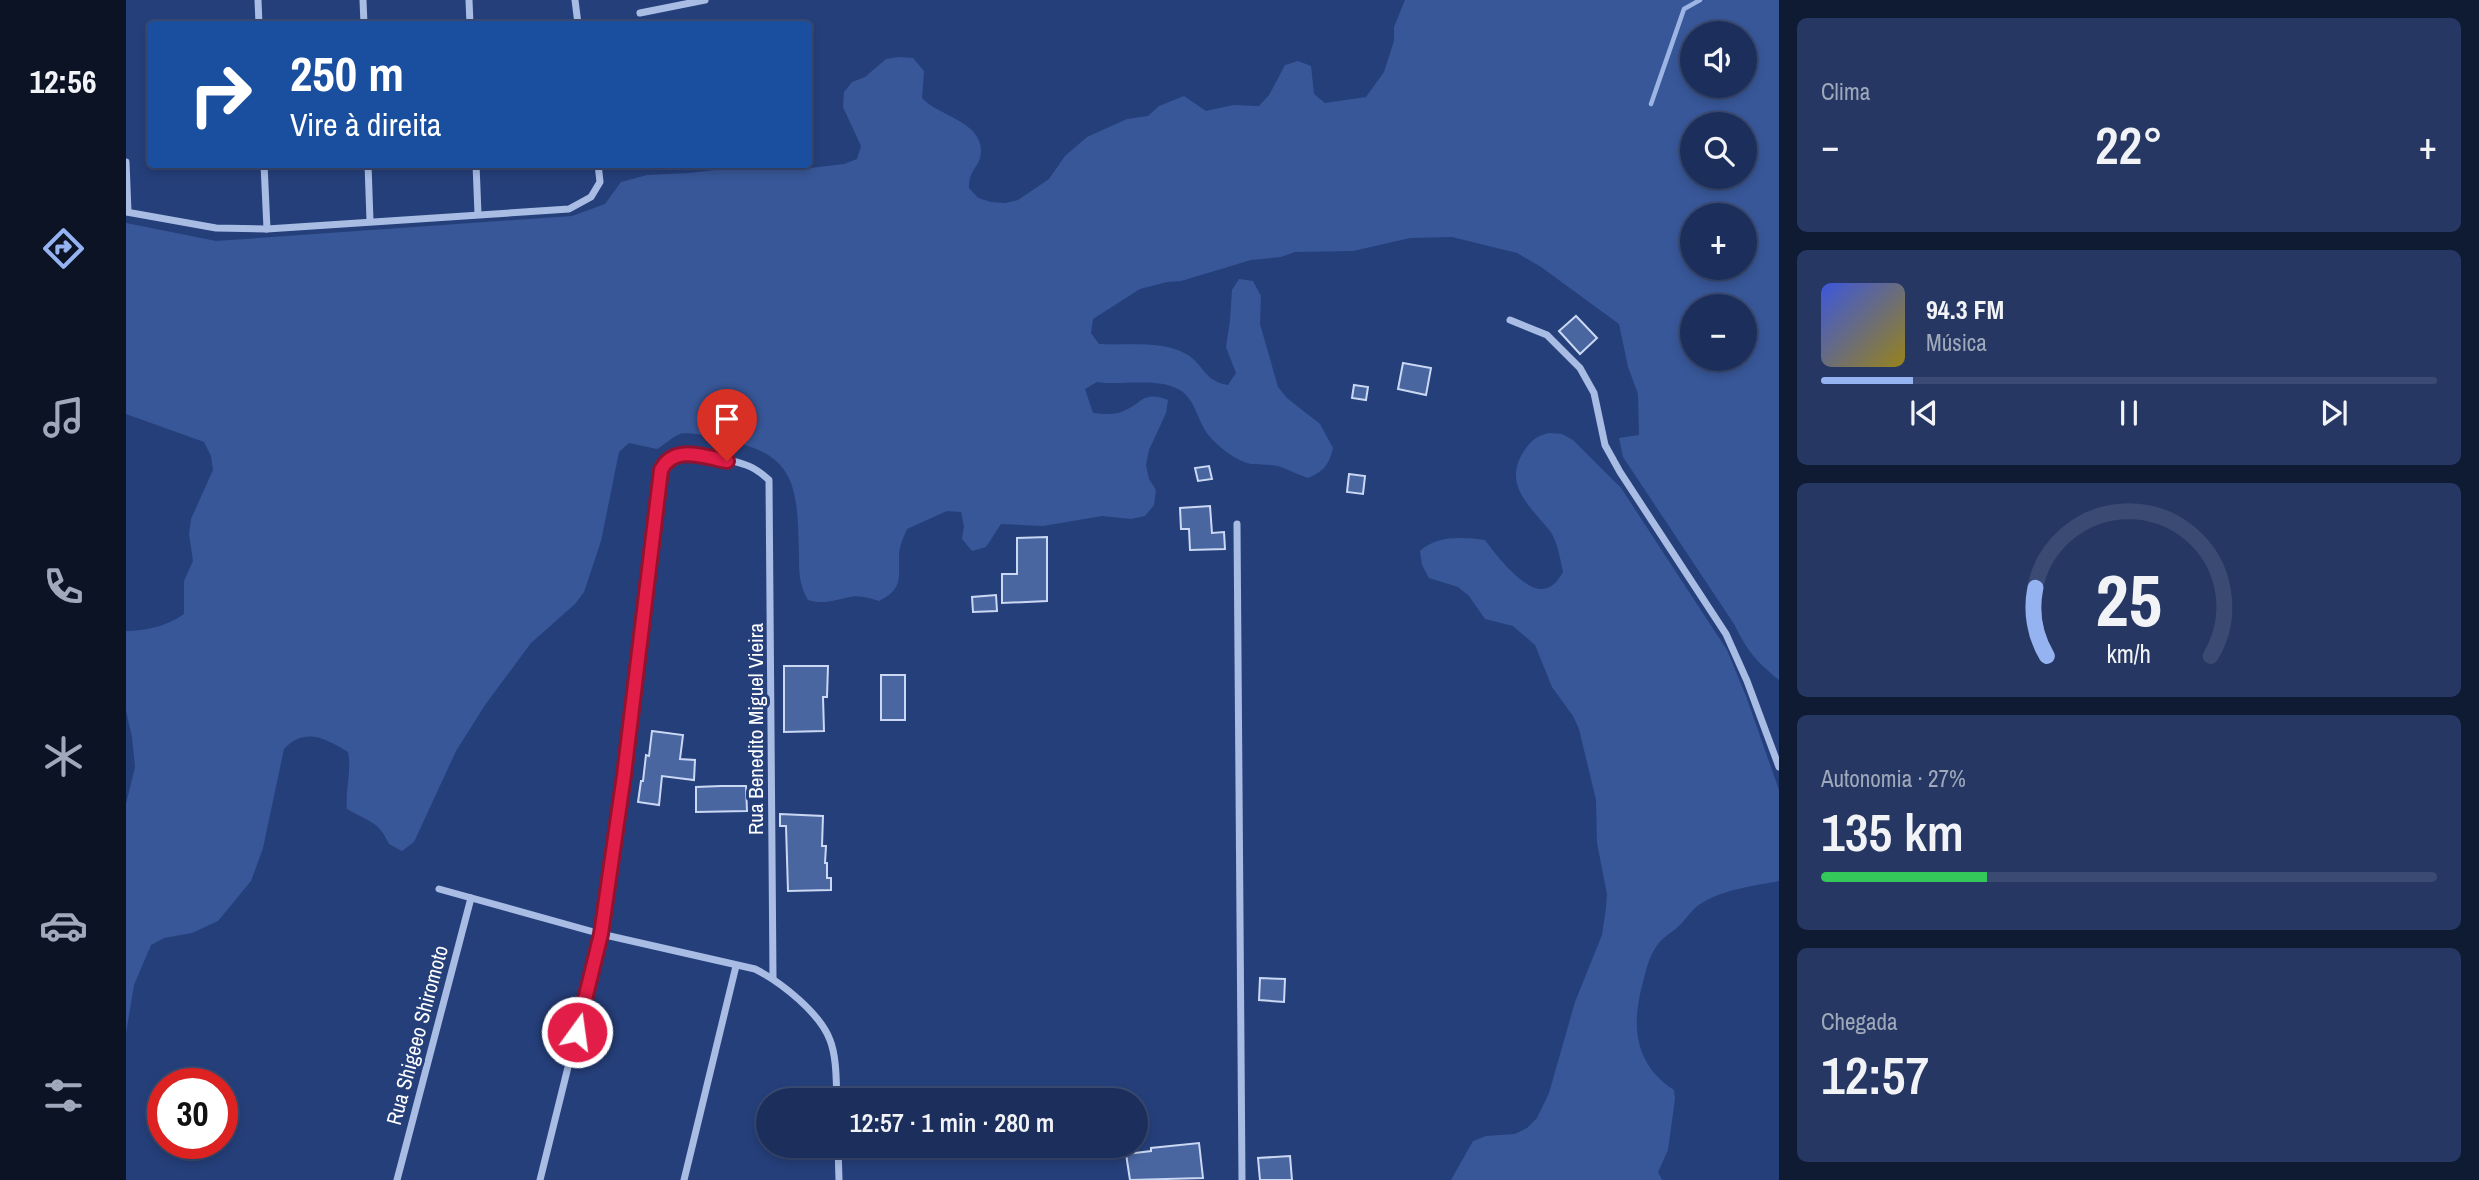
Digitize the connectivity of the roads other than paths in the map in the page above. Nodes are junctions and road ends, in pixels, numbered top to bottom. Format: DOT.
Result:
graph roads {
  1 [pos="258,0"];
  2 [pos="363,0"];
  3 [pos="469,0"];
  4 [pos="575,0"];
  5 [pos="705,0"];
  6 [pos="640,13"];
  7 [pos="259,21"];
  8 [pos="364,21"];
  9 [pos="470,21"];
  10 [pos="578,21"];
  11 [pos="126,162"];
  12 [pos="264,168"];
  13 [pos="368,168"];
  14 [pos="476,168"];
  15 [pos="598,168"];
  16 [pos="127,212"];
  17 [pos="478,214"];
  18 [pos="370,221"];
  19 [pos="267,229"];
  20 [pos="1510,320"];
  21 [pos="1237,524"];
  22 [pos="1779,767"];
  23 [pos="439,889"];
  24 [pos="471,898"];
  25 [pos="601,934"];
  26 [pos="736,966"];
  27 [pos="773,978"];
  28 [pos="837,1088"];
  29 [pos="838,1158"];
  30 [pos="397,1180"];
  31 [pos="540,1180"];
  32 [pos="684,1180"];
  33 [pos="839,1180"];
  34 [pos="1242,1180"];
  1 -- 7 [label="street"];
  2 -- 8 [label="street"];
  3 -- 9 [label="street"];
  4 -- 10 [label="street"];
  5 -- 6 [label="street"];
  11 -- 16 [label="street"];
  12 -- 19 [label="street"];
  13 -- 18 [label="street"];
  14 -- 17 [label="street"];
  15 -- 17 [label="street"];
  16 -- 19 [label="street"];
  17 -- 18 [label="street"];
  18 -- 19 [label="street"];
  20 -- 22 [label="street"];
  21 -- 34 [label="street"];
  23 -- 24 [label="street"];
  24 -- 25 [label="street"];
  24 -- 30 [label="street, Rua Shigeeo Shiromoto"];
  25 -- 26 [label="street"];
  25 -- 27 [label="street, Rua Benedito Miguel Vieira"];
  25 -- 31 [label="street"];
  26 -- 27 [label="street"];
  26 -- 32 [label="street"];
  27 -- 28 [label="street"];
  29 -- 33 [label="street"];
}
